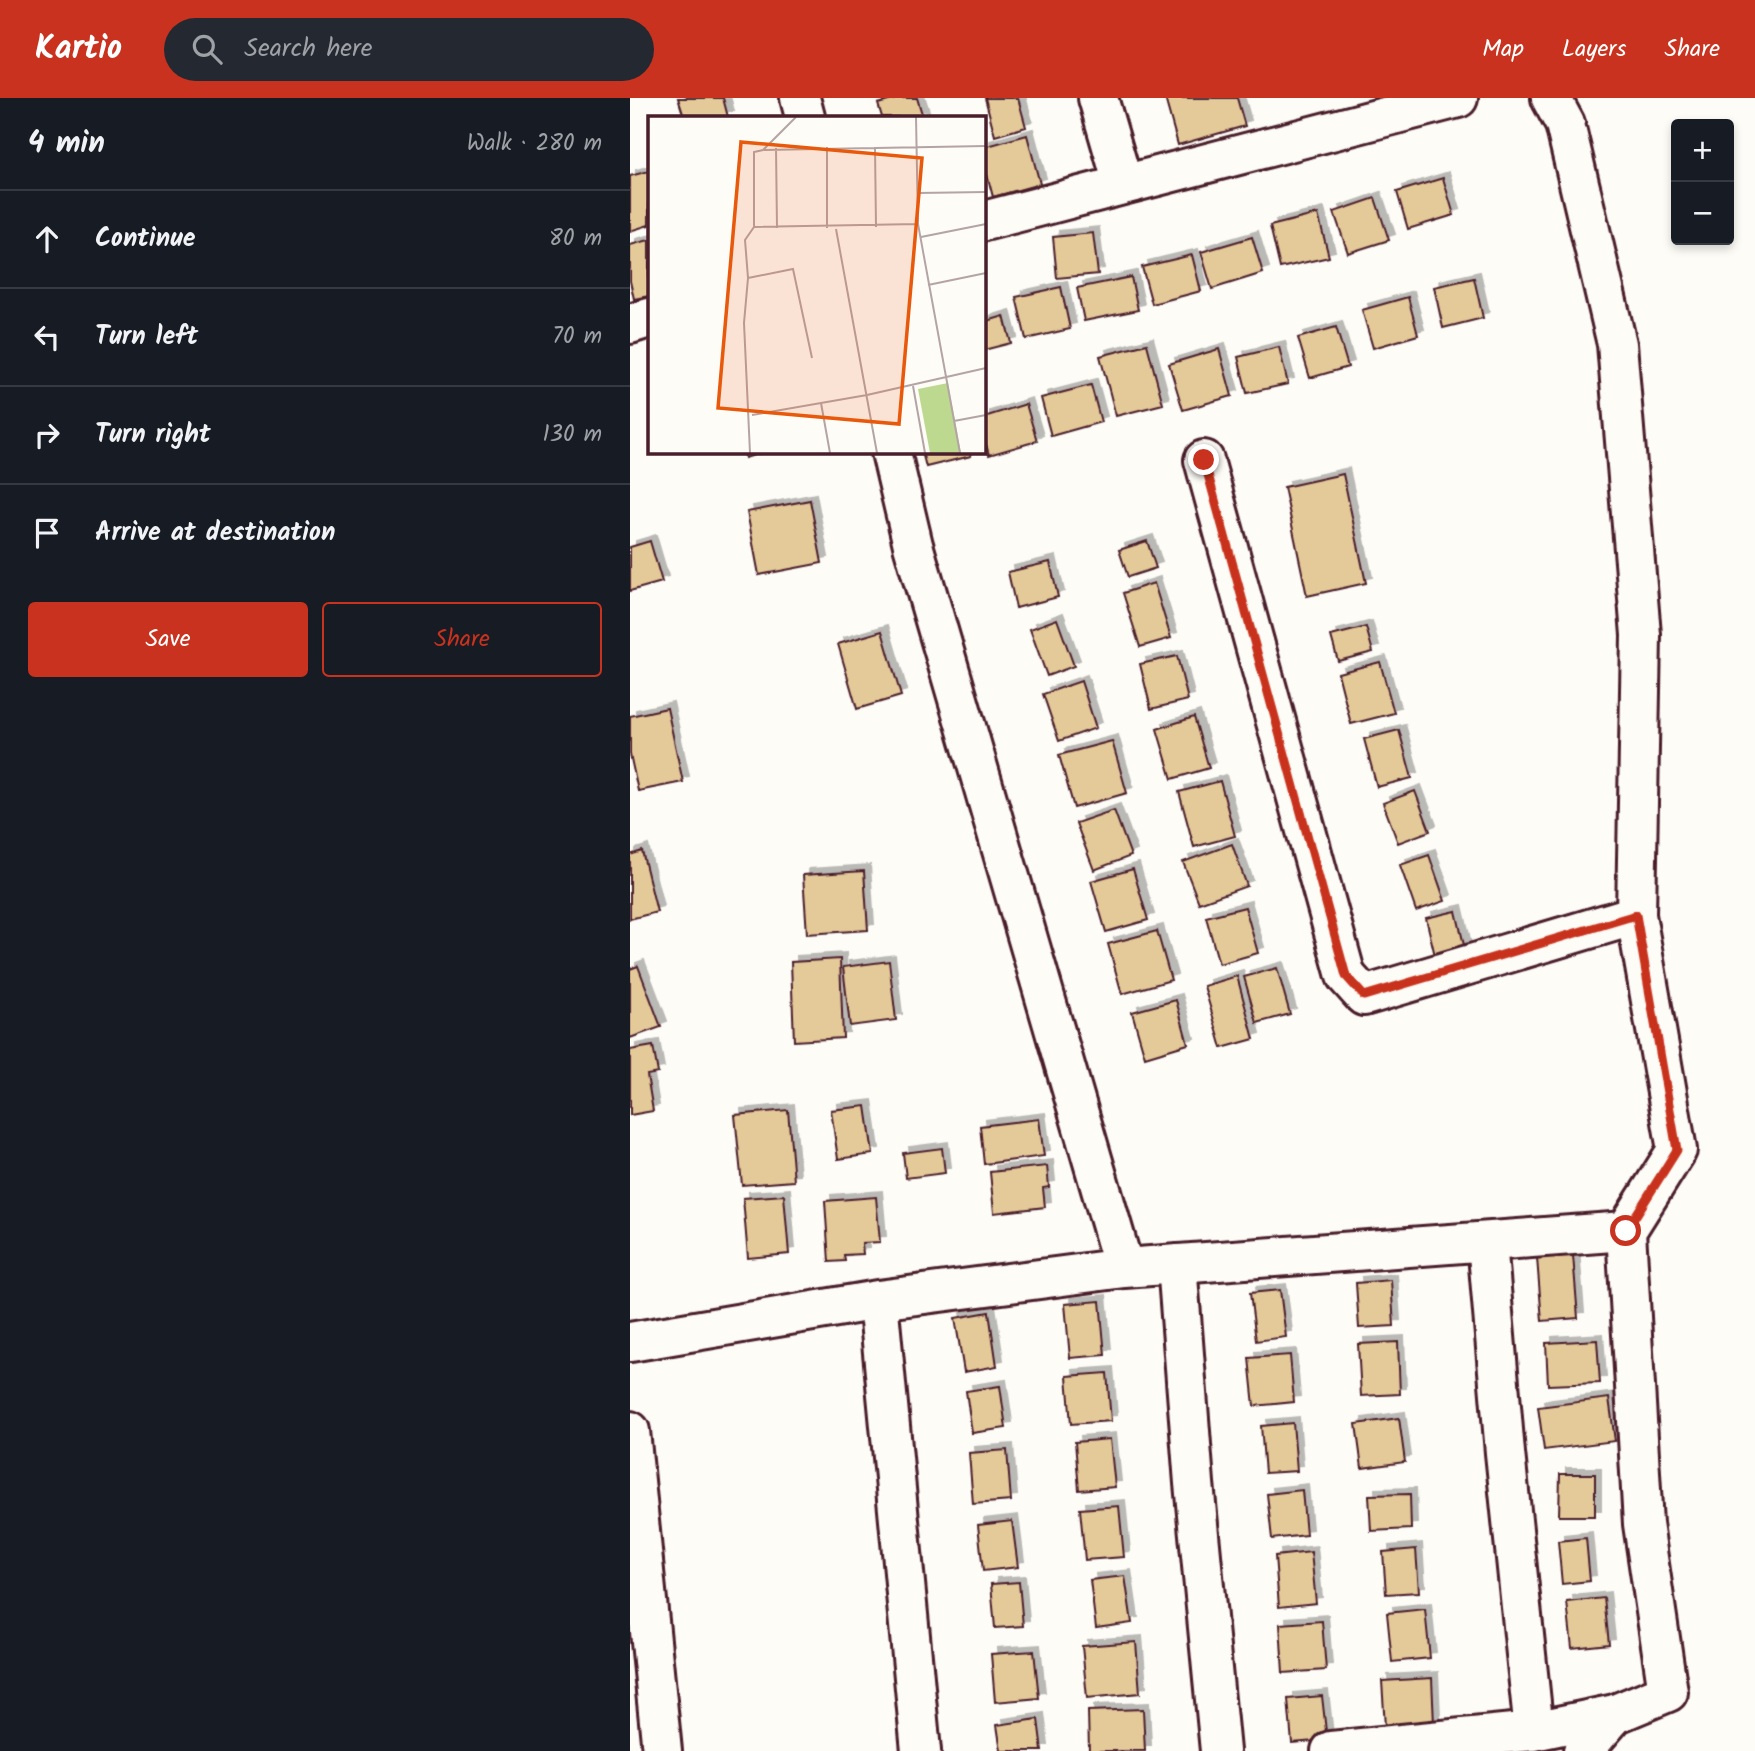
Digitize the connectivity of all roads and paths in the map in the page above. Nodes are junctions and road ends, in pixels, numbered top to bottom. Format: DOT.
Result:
graph roads {
  1 [pos="800,98"];
  2 [pos="1098,98"];
  3 [pos="1458,98"];
  4 [pos="1551,98"];
  5 [pos="805,116"];
  6 [pos="1123,184"];
  7 [pos="985,221"];
  8 [pos="648,318"];
  9 [pos="630,324"];
  10 [pos="891,453"];
  11 [pos="1204,460"];
  12 [pos="1636,915"];
  13 [pos="1626,1231"];
  14 [pos="1487,1242"];
  15 [pos="1177,1264"];
  16 [pos="1124,1268"];
  17 [pos="878,1300"];
  18 [pos="630,1342"];
  19 [pos="630,1431"];
  20 [pos="635,1531"];
  21 [pos="1615,1714"];
  22 [pos="1534,1731"];
  23 [pos="662,1751"];
  24 [pos="921,1751"];
  25 [pos="1220,1751"];
  26 [pos="1331,1751"];
  27 [pos="1583,1751"];
  1 -- 5 [label="street"];
  2 -- 6 [label="street"];
  3 -- 6 [label="street"];
  4 -- 12 [label="street"];
  6 -- 7 [label="street"];
  8 -- 9 [label="street"];
  10 -- 16 [label="street"];
  11 -- 12 [label="street"];
  12 -- 13 [label="street"];
  13 -- 14 [label="street"];
  13 -- 21 [label="street"];
  14 -- 15 [label="street"];
  14 -- 22 [label="street"];
  15 -- 16 [label="street"];
  15 -- 25 [label="street"];
  16 -- 17 [label="street"];
  17 -- 18 [label="street"];
  17 -- 24 [label="street"];
  19 -- 20 [label="street"];
  20 -- 23 [label="street"];
  21 -- 22 [label="street"];
  21 -- 27 [label="street"];
  22 -- 26 [label="street"];
}
